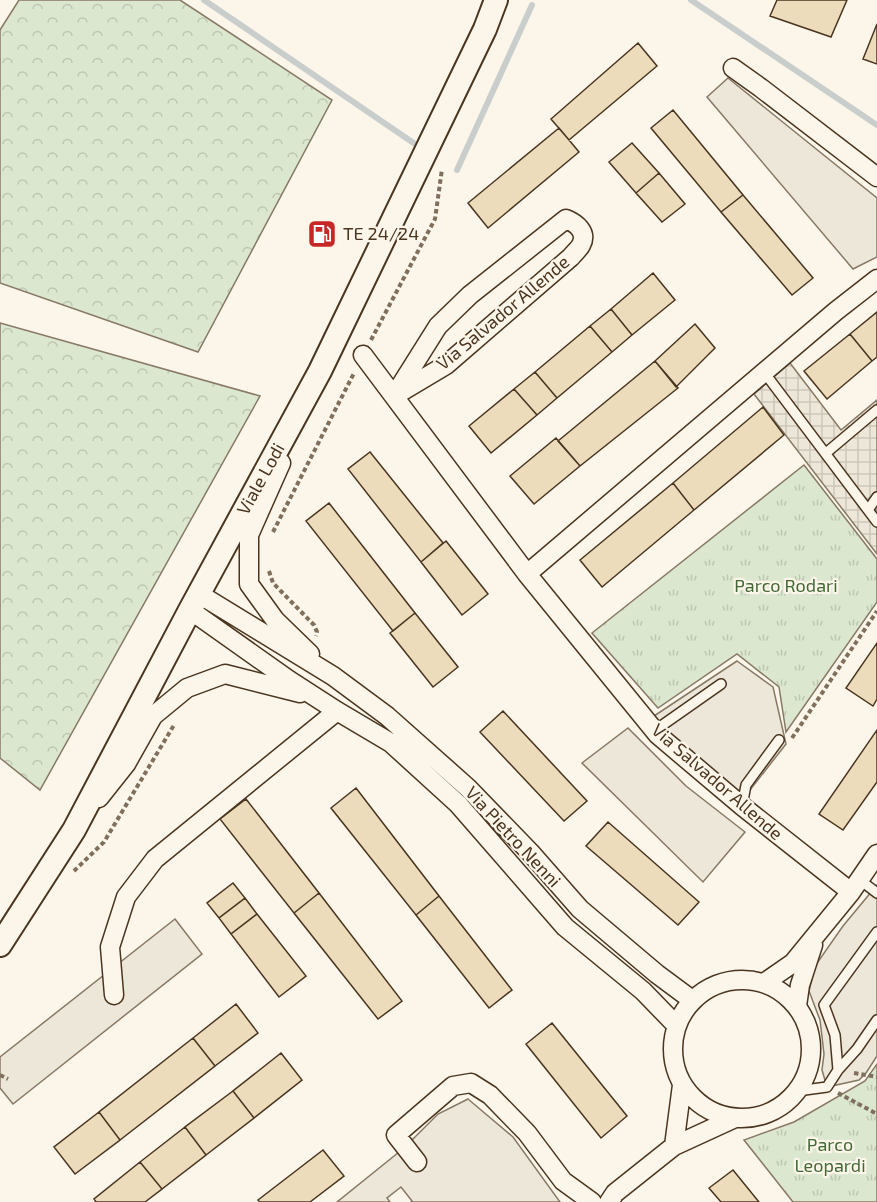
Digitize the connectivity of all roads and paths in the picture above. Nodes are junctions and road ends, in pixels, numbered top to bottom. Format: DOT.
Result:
graph roads {
  1 [pos="496,0"];
  2 [pos="733,68"];
  3 [pos="442,163"];
  4 [pos="877,177"];
  5 [pos="877,279"];
  6 [pos="363,355"];
  7 [pos="320,371"];
  8 [pos="770,380"];
  9 [pos="394,396"];
  10 [pos="877,410"];
  11 [pos="826,453"];
  12 [pos="877,497"];
  13 [pos="868,510"];
  14 [pos="877,522"];
  15 [pos="270,539"];
  16 [pos="266,563"];
  17 [pos="526,574"];
  18 [pos="194,602"];
  19 [pos="877,611"];
  20 [pos="307,651"];
  21 [pos="333,676"];
  22 [pos="721,684"];
  23 [pos="316,697"];
  24 [pos="336,711"];
  25 [pos="178,718"];
  26 [pos="654,731"];
  27 [pos="779,740"];
  28 [pos="742,806"];
  29 [pos="74,830"];
  30 [pos="877,854"];
  31 [pos="70,876"];
  32 [pos="856,886"];
  33 [pos="877,893"];
  34 [pos="817,932"];
  35 [pos="877,932"];
  36 [pos="0,945"];
  37 [pos="764,983"];
  38 [pos="114,995"];
  39 [pos="692,1000"];
  40 [pos="797,1006"];
  41 [pos="877,1020"];
  42 [pos="676,1025"];
  43 [pos="838,1070"];
  44 [pos="0,1076"];
  45 [pos="877,1077"];
  46 [pos="8,1079"];
  47 [pos="682,1084"];
  48 [pos="827,1087"];
  49 [pos="797,1091"];
  50 [pos="877,1114"];
  51 [pos="735,1118"];
  52 [pos="674,1146"];
  53 [pos="417,1162"];
  54 [pos="592,1202"];
  55 [pos="609,1202"];
  1 -- 7 [label="street, Viale Lodi"];
  2 -- 4 [label="street"];
  3 -- 6 [label="path"];
  5 -- 17 [label="street"];
  6 -- 9 [label="street, Via Salvador Allende"];
  6 -- 15 [label="path"];
  7 -- 18 [label="street, Viale Lodi"];
  7 -- 20 [label="street, Via Pietro Nenni"];
  8 -- 11 [label="lane"];
  9 -- 9 [label="street, Via Salvador Allende"];
  9 -- 17 [label="street, Via Salvador Allende"];
  10 -- 11 [label="lane"];
  11 -- 13 [label="lane"];
  12 -- 13 [label="lane"];
  13 -- 14 [label="lane"];
  16 -- 20 [label="path"];
  17 -- 26 [label="street, Via Salvador Allende"];
  18 -- 21 [label="street, Via Pietro Nenni"];
  18 -- 23 [label="street, Via Pietro Nenni"];
  18 -- 29 [label="street, Viale Lodi"];
  19 -- 27 [label="path"];
  20 -- 21 [label="street, Via Pietro Nenni"];
  21 -- 39 [label="street, Via Pietro Nenni"];
  22 -- 26 [label="lane"];
  23 -- 24 [label="street, Via Pietro Nenni"];
  23 -- 29 [label="street, Via Pietro Nenni"];
  24 -- 38 [label="street"];
  24 -- 42 [label="street, Via Pietro Nenni"];
  25 -- 31 [label="path"];
  26 -- 28 [label="street, Via Salvador Allende"];
  27 -- 28 [label="lane"];
  28 -- 32 [label="street, Via Salvador Allende"];
  29 -- 36 [label="street, Viale Lodi"];
  30 -- 32 [label="street"];
  32 -- 33 [label="lane"];
  32 -- 34 [label="street"];
  34 -- 37 [label="street"];
  34 -- 40 [label="street"];
  35 -- 43 [label="lane"];
  37 -- 39 [label="street"];
  37 -- 40 [label="street"];
  39 -- 42 [label="street"];
  40 -- 49 [label="street"];
  41 -- 43 [label="lane"];
  42 -- 47 [label="street"];
  43 -- 45 [label="path"];
  43 -- 48 [label="lane"];
  44 -- 46 [label="path"];
  47 -- 51 [label="street"];
  47 -- 52 [label="street"];
  48 -- 49 [label="lane"];
  48 -- 50 [label="path"];
  49 -- 51 [label="street"];
  51 -- 52 [label="street"];
  52 -- 55 [label="street"];
  53 -- 54 [label="street"];
}
